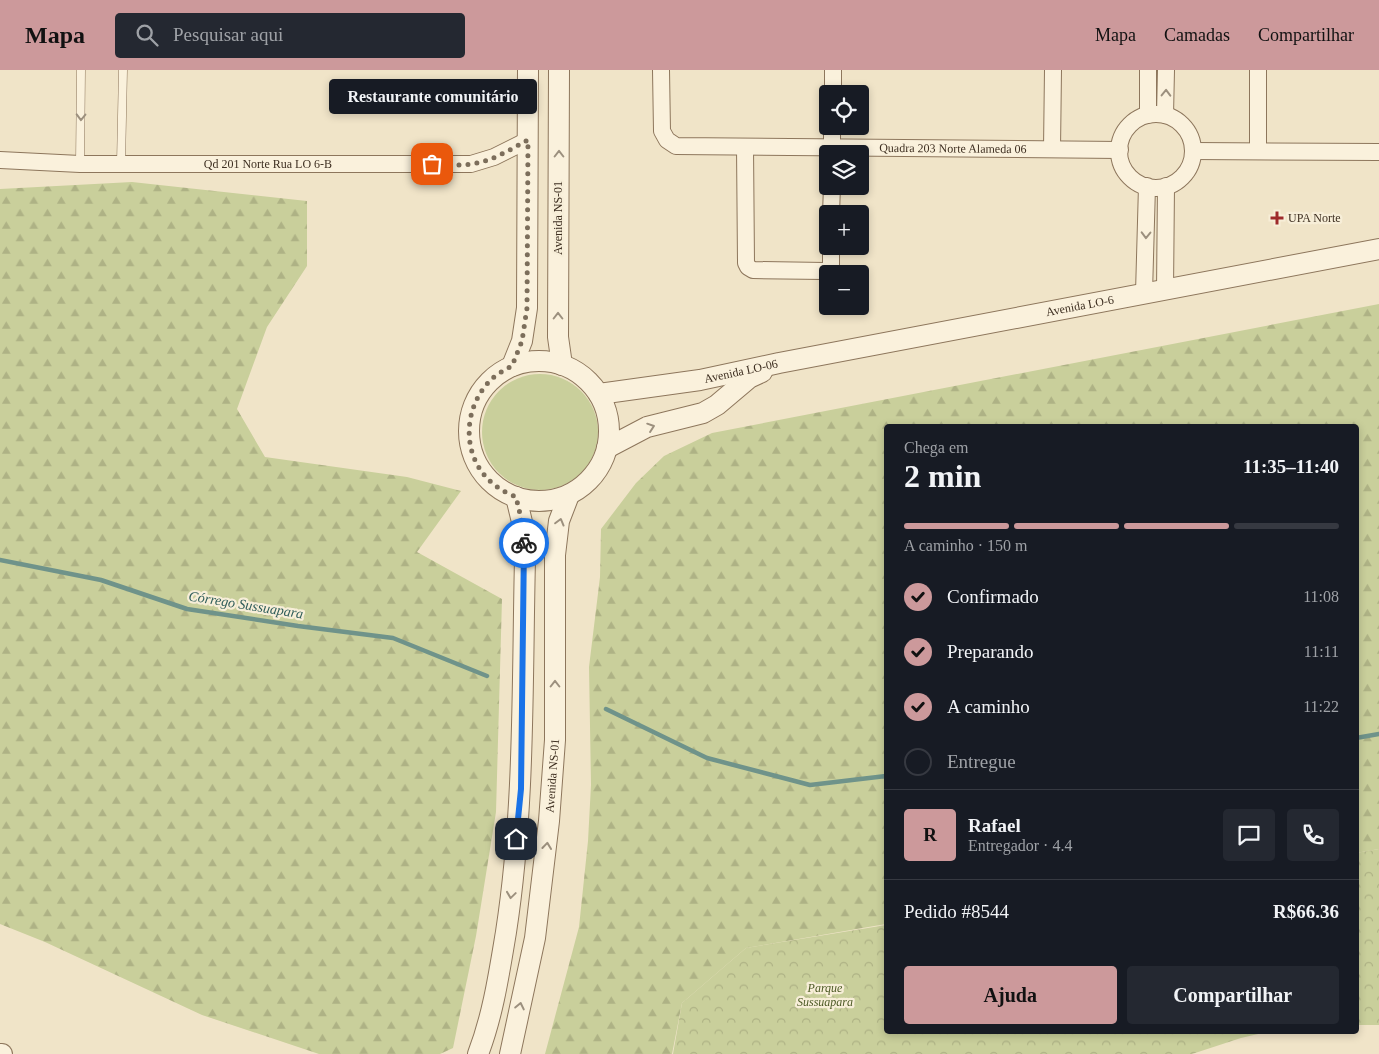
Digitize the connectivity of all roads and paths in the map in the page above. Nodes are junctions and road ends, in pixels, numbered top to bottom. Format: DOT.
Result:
graph roads {
  1 [pos="81,70"];
  2 [pos="123,70"];
  3 [pos="528,70"];
  4 [pos="559,70"];
  5 [pos="661,70"];
  6 [pos="833,70"];
  7 [pos="1053,70"];
  8 [pos="1148,70"];
  9 [pos="1166,70"];
  10 [pos="1258,70"];
  11 [pos="833,85"];
  12 [pos="1148,115"];
  13 [pos="1165,115"];
  14 [pos="528,140"];
  15 [pos="745,147"];
  16 [pos="1052,149"];
  17 [pos="819,150"];
  18 [pos="1120,150"];
  19 [pos="869,151"];
  20 [pos="1193,151"];
  21 [pos="1258,151"];
  22 [pos="1379,152"];
  23 [pos="0,160"];
  24 [pos="80,164"];
  25 [pos="121,164"];
  26 [pos="1147,186"];
  27 [pos="1166,186"];
  28 [pos="1379,249"];
  29 [pos="831,255"];
  30 [pos="1164,290"];
  31 [pos="1144,293"];
  32 [pos="779,362"];
  33 [pos="562,365"];
  34 [pos="512,366"];
  35 [pos="599,394"];
  36 [pos="607,448"];
  37 [pos="569,495"];
  38 [pos="516,497"];
  39 [pos="478,1054"];
  40 [pos="510,1054"];
  1 -- 24 [label="lane, one-way"];
  2 -- 25 [label="lane"];
  3 -- 14 [label="street"];
  33 -- 4 [label="street, Avenida NS-01, one-way"];
  5 -- 15 [label="street, Quadra 203 Norte Alameda 06"];
  6 -- 11 [label="street"];
  7 -- 16 [label="street"];
  8 -- 12 [label="street"];
  13 -- 9 [label="street, one-way"];
  10 -- 21 [label="street"];
  12 -- 13 [label="street"];
  12 -- 18 [label="street"];
  13 -- 20 [label="street"];
  14 -- 25 [label="street, Qd 201 Norte Rua LO 6-B"];
  14 -- 34 [label="street"];
  15 -- 17 [label="street, Quadra 203 Norte Alameda 06"];
  15 -- 29 [label="street"];
  16 -- 18 [label="street, Quadra 203 Norte Alameda 06"];
  16 -- 19 [label="street, Quadra 203 Norte Alameda 06"];
  18 -- 26 [label="street"];
  20 -- 21 [label="street"];
  20 -- 27 [label="street"];
  21 -- 22 [label="street"];
  23 -- 24 [label="street, Qd 201 Norte Rua LO 6-B"];
  24 -- 25 [label="street, Qd 201 Norte Rua LO 6-B"];
  26 -- 27 [label="street"];
  26 -- 31 [label="street, one-way"];
  27 -- 30 [label="street"];
  28 -- 30 [label="street, Avenida LO-6"];
  30 -- 31 [label="street, Avenida LO-6"];
  31 -- 32 [label="street, Avenida LO-6"];
  32 -- 35 [label="street, Avenida LO-06"];
  36 -- 32 [label="street, Avenida LO-06, one-way"];
  33 -- 34 [label="street"];
  33 -- 35 [label="street"];
  34 -- 38 [label="street"];
  35 -- 36 [label="street"];
  36 -- 37 [label="street"];
  37 -- 38 [label="street"];
  40 -- 37 [label="street, Avenida NS-01, one-way"];
  38 -- 39 [label="street, one-way"];
}
